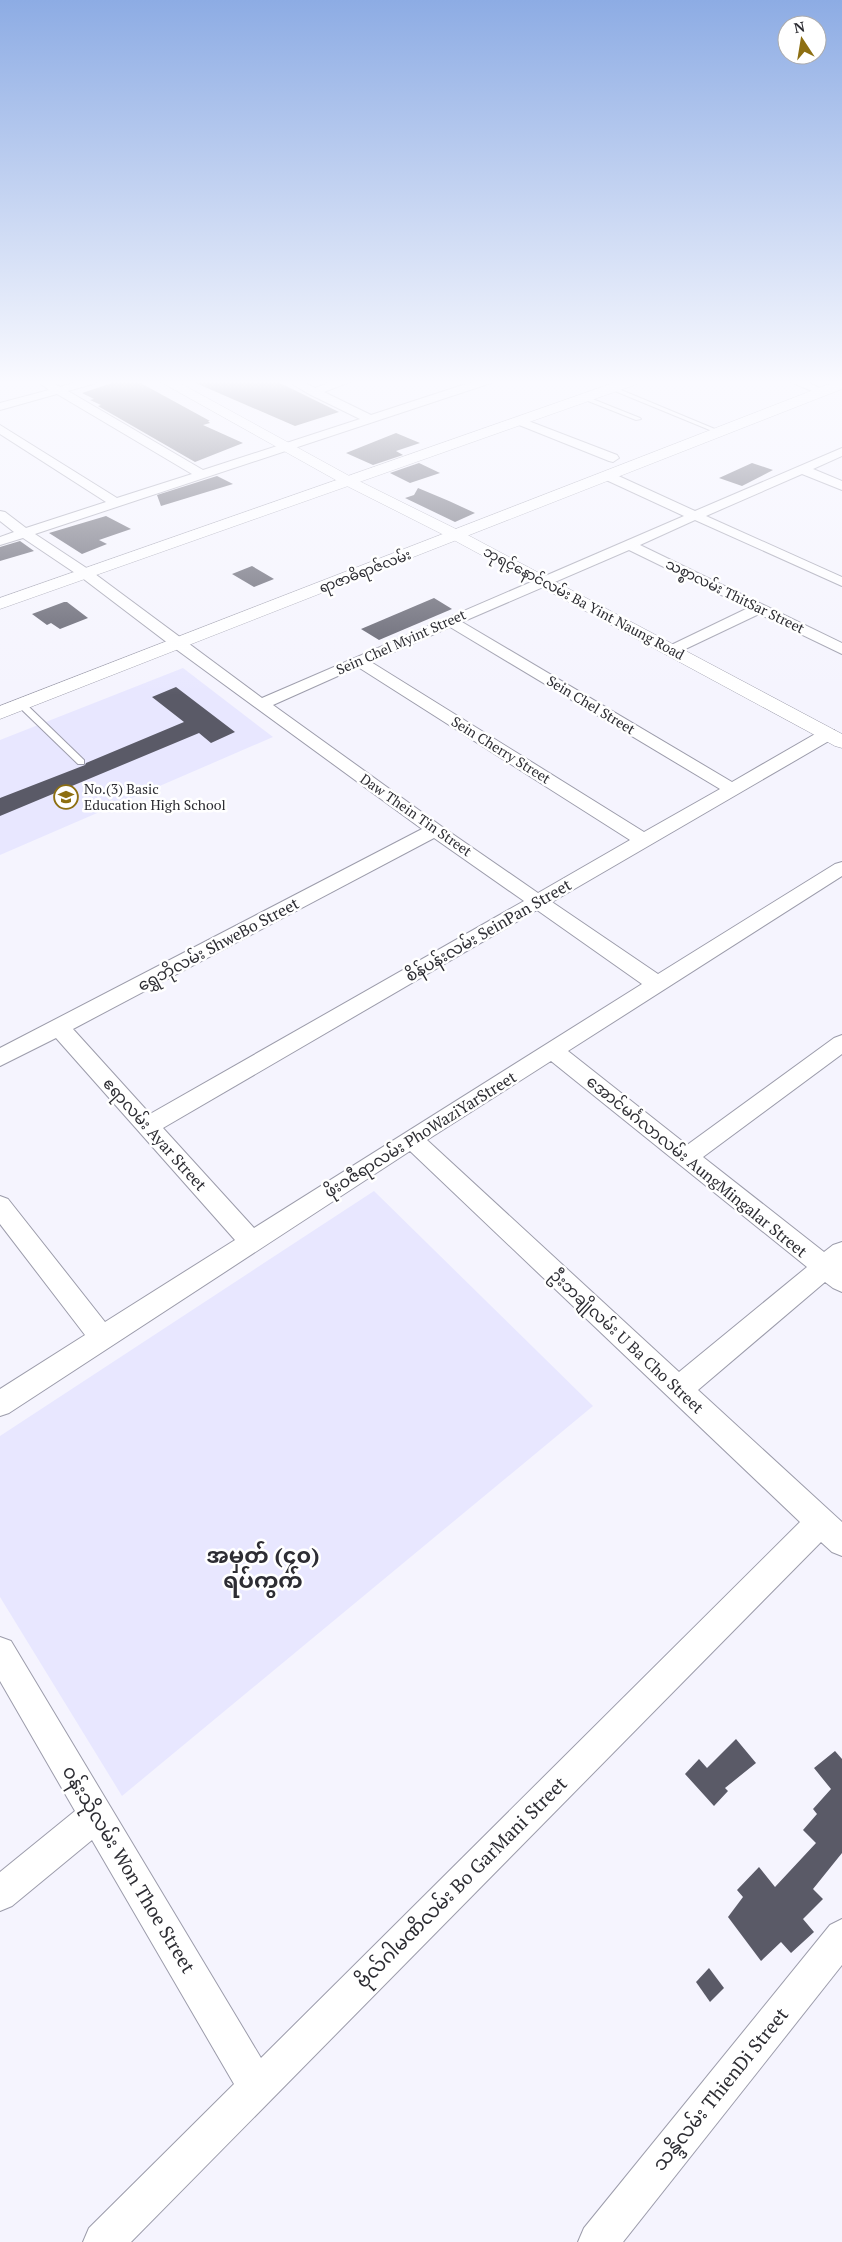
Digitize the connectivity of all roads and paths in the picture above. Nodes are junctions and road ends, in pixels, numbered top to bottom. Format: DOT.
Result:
graph roads {
  1 [pos="89,486"];
  2 [pos="168,486"];
  3 [pos="335,486"];
  4 [pos="357,486"];
  5 [pos="583,486"];
  6 [pos="629,486"];
  7 [pos="763,486"];
  8 [pos="116,503"];
  9 [pos="0,515"];
  10 [pos="695,515"];
  11 [pos="24,533"];
  12 [pos="456,535"];
  13 [pos="0,541"];
  14 [pos="628,544"];
  15 [pos="86,574"];
  16 [pos="542,581"];
  17 [pos="842,582"];
  18 [pos="0,604"];
  19 [pos="760,608"];
  20 [pos="450,621"];
  21 [pos="842,630"];
  22 [pos="824,640"];
  23 [pos="178,644"];
  24 [pos="842,649"];
  25 [pos="672,650"];
  26 [pos="359,660"];
  27 [pos="260,704"];
  28 [pos="22,705"];
  29 [pos="0,713"];
  30 [pos="835,738"];
  31 [pos="81,762"];
  32 [pos="732,789"];
  33 [pos="436,830"];
  34 [pos="643,840"];
  35 [pos="842,868"];
  36 [pos="538,901"];
  37 [pos="657,984"];
  38 [pos="59,1027"];
  39 [pos="842,1043"];
  40 [pos="552,1050"];
  41 [pos="0,1058"];
  42 [pos="148,1126"];
  43 [pos="411,1139"];
  44 [pos="687,1158"];
  45 [pos="0,1206"];
  46 [pos="252,1242"];
  47 [pos="836,1267"];
  48 [pos="102,1338"];
  49 [pos="679,1389"];
  50 [pos="0,1404"];
  51 [pos="831,1532"];
  52 [pos="0,1652"];
  53 [pos="96,1815"];
  54 [pos="0,1894"];
  55 [pos="842,1937"];
  56 [pos="257,2087"];
  57 [pos="103,2242"];
  58 [pos="598,2242"];
  1 -- 8 [label="street"];
  2 -- 8 [label="street"];
  3 -- 15 [label="street"];
  4 -- 12 [label="street, ဘုရင့်နောင်လမ်း Ba Yint Naung Road"];
  5 -- 12 [label="street, ရာဇာဓိရာဇ်လမ်း"];
  6 -- 10 [label="street"];
  7 -- 10 [label="street, Sein Chel Myint Street"];
  8 -- 11 [label="street"];
  9 -- 11 [label="street, Daw Thein Tin Street"];
  10 -- 14 [label="street, Sein Chel Myint Street"];
  10 -- 17 [label="street"];
  11 -- 13 [label="street"];
  11 -- 15 [label="street, Daw Thein Tin Street"];
  12 -- 16 [label="street, ဘုရင့်နောင်လမ်း Ba Yint Naung Road"];
  12 -- 23 [label="street, ရာဇာဓိရာဇ်လမ်း"];
  14 -- 16 [label="street, Sein Chel Myint Street"];
  14 -- 19 [label="street, သစ္စာလမ်း ThitSar Street"];
  15 -- 18 [label="street"];
  15 -- 23 [label="street, Daw Thein Tin Street"];
  16 -- 20 [label="street, Sein Chel Myint Street"];
  16 -- 25 [label="street, ဘုရင့်နောင်လမ်း Ba Yint Naung Road"];
  19 -- 22 [label="street, သစ္စာလမ်း ThitSar Street"];
  19 -- 25 [label="street"];
  20 -- 26 [label="street, Sein Chel Myint Street"];
  20 -- 32 [label="street, Sein Chel Street"];
  21 -- 22 [label="street"];
  22 -- 24 [label="street, သစ္စာလမ်း ThitSar Street"];
  23 -- 27 [label="street, Daw Thein Tin Street"];
  23 -- 28 [label="street, ရာဇာဓိရာဇ်လမ်း"];
  25 -- 30 [label="street, ဘုရင့်နောင်လမ်း Ba Yint Naung Road"];
  26 -- 27 [label="street, Sein Chel Myint Street"];
  26 -- 34 [label="street, Sein Cherry Street"];
  27 -- 33 [label="street, Daw Thein Tin Street"];
  28 -- 29 [label="street, ရာဇာဓိရာဇ်လမ်း"];
  28 -- 31 [label="lane"];
  30 -- 32 [label="street, စိန်ပန်းလမ်း SeinPan Street"];
  32 -- 34 [label="street, စိန်ပန်းလမ်း SeinPan Street"];
  33 -- 36 [label="street, Daw Thein Tin Street"];
  33 -- 38 [label="street, ရွှေဘိုလမ်း ShweBo Street"];
  34 -- 36 [label="street, စိန်ပန်းလမ်း SeinPan Street"];
  35 -- 37 [label="street, ဖိုးဝဇီရာလမ်း PhoWaziYarStreet"];
  36 -- 37 [label="street, Daw Thein Tin Street"];
  36 -- 42 [label="street, စိန်ပန်းလမ်း SeinPan Street"];
  37 -- 40 [label="street, ဖိုးဝဇီရာလမ်း PhoWaziYarStreet"];
  38 -- 41 [label="street, ရွှေဘိုလမ်း ShweBo Street"];
  38 -- 42 [label="street, ဧရာလမ်း Ayar Street"];
  39 -- 44 [label="street"];
  40 -- 43 [label="street, ဖိုးဝဇီရာလမ်း PhoWaziYarStreet"];
  40 -- 44 [label="street, အောင်မင်္ဂလာလမ်း AungMingalar Street"];
  42 -- 46 [label="street, ဧရာလမ်း Ayar Street"];
  43 -- 46 [label="street, ဖိုးဝဇီရာလမ်း PhoWaziYarStreet"];
  43 -- 49 [label="street, ဦးဘချိုလမ်း U Ba Cho Street"];
  44 -- 47 [label="street, အောင်မင်္ဂလာလမ်း AungMingalar Street"];
  45 -- 48 [label="street"];
  46 -- 48 [label="street, ဖိုးဝဇီရာလမ်း PhoWaziYarStreet"];
  47 -- 49 [label="street"];
  48 -- 50 [label="street, ဖိုးဝဇီရာလမ်း PhoWaziYarStreet"];
  49 -- 51 [label="street, ဦးဘချိုလမ်း U Ba Cho Street"];
  51 -- 56 [label="street, ဗိုလ်ဂါမဏိလမ်း Bo GarMani Street"];
  52 -- 53 [label="street, ဝန်းသိုလမ်း Won Thoe Street"];
  53 -- 54 [label="street"];
  53 -- 56 [label="street, ဝန်းသိုလမ်း Won Thoe Street"];
  55 -- 58 [label="street, သန္ဒိလမ်း ThienDi Street"];
  56 -- 57 [label="street, ဗိုလ်ဂါမဏိလမ်း Bo GarMani Street"];
}
